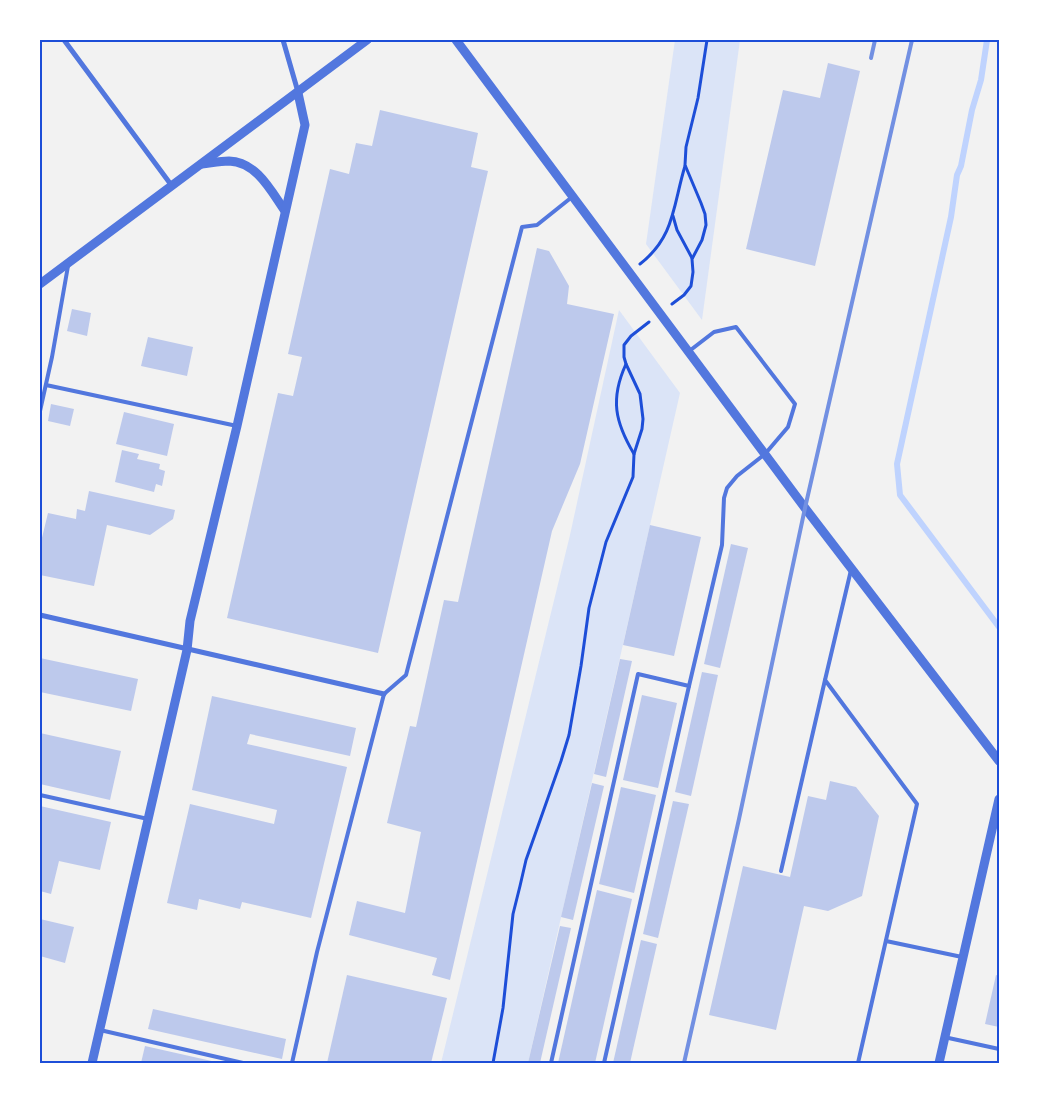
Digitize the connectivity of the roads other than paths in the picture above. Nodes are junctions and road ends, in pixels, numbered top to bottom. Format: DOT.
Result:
graph roads {
  1 [pos="64,40"];
  2 [pos="283,40"];
  3 [pos="367,40"];
  4 [pos="456,40"];
  5 [pos="298,93"];
  6 [pos="202,164"];
  7 [pos="172,186"];
  8 [pos="572,197"];
  9 [pos="285,210"];
  10 [pos="68,263"];
  11 [pos="41,281"];
  12 [pos="688,352"];
  13 [pos="46,385"];
  14 [pos="40,411"];
  15 [pos="237,426"];
  16 [pos="765,454"];
  17 [pos="851,569"];
  18 [pos="40,615"];
  19 [pos="188,650"];
  20 [pos="825,680"];
  21 [pos="689,686"];
  22 [pos="384,694"];
  23 [pos="999,761"];
  24 [pos="40,795"];
  25 [pos="999,799"];
  26 [pos="149,819"];
  27 [pos="781,870"];
  28 [pos="886,941"];
  29 [pos="962,957"];
  30 [pos="100,1030"];
  31 [pos="944,1038"];
  32 [pos="999,1049"];
  33 [pos="92,1063"];
  34 [pos="243,1063"];
  35 [pos="292,1063"];
  36 [pos="550,1063"];
  37 [pos="604,1063"];
  38 [pos="858,1063"];
  39 [pos="939,1063"];
  1 -- 7 [label="street"];
  2 -- 5 [label="street"];
  3 -- 5 [label="street"];
  4 -- 8 [label="street"];
  5 -- 6 [label="street"];
  5 -- 9 [label="street"];
  6 -- 7 [label="street"];
  6 -- 9 [label="street"];
  7 -- 10 [label="street"];
  8 -- 12 [label="street"];
  8 -- 22 [label="lane"];
  9 -- 15 [label="street"];
  10 -- 11 [label="street"];
  10 -- 13 [label="lane"];
  12 -- 16 [label="street"];
  12 -- 16 [label="lane"];
  13 -- 14 [label="lane"];
  13 -- 15 [label="lane"];
  15 -- 19 [label="street"];
  16 -- 17 [label="street"];
  16 -- 21 [label="lane"];
  17 -- 20 [label="lane"];
  17 -- 23 [label="street"];
  18 -- 19 [label="street"];
  19 -- 22 [label="street"];
  19 -- 26 [label="street"];
  20 -- 27 [label="lane"];
  20 -- 28 [label="lane"];
  21 -- 36 [label="lane"];
  21 -- 37 [label="lane"];
  22 -- 35 [label="lane"];
  24 -- 26 [label="lane"];
  25 -- 29 [label="street"];
  26 -- 30 [label="street"];
  28 -- 29 [label="lane"];
  28 -- 38 [label="lane"];
  29 -- 31 [label="street"];
  30 -- 33 [label="street"];
  30 -- 34 [label="lane"];
  31 -- 32 [label="lane"];
  31 -- 39 [label="street"];
}
